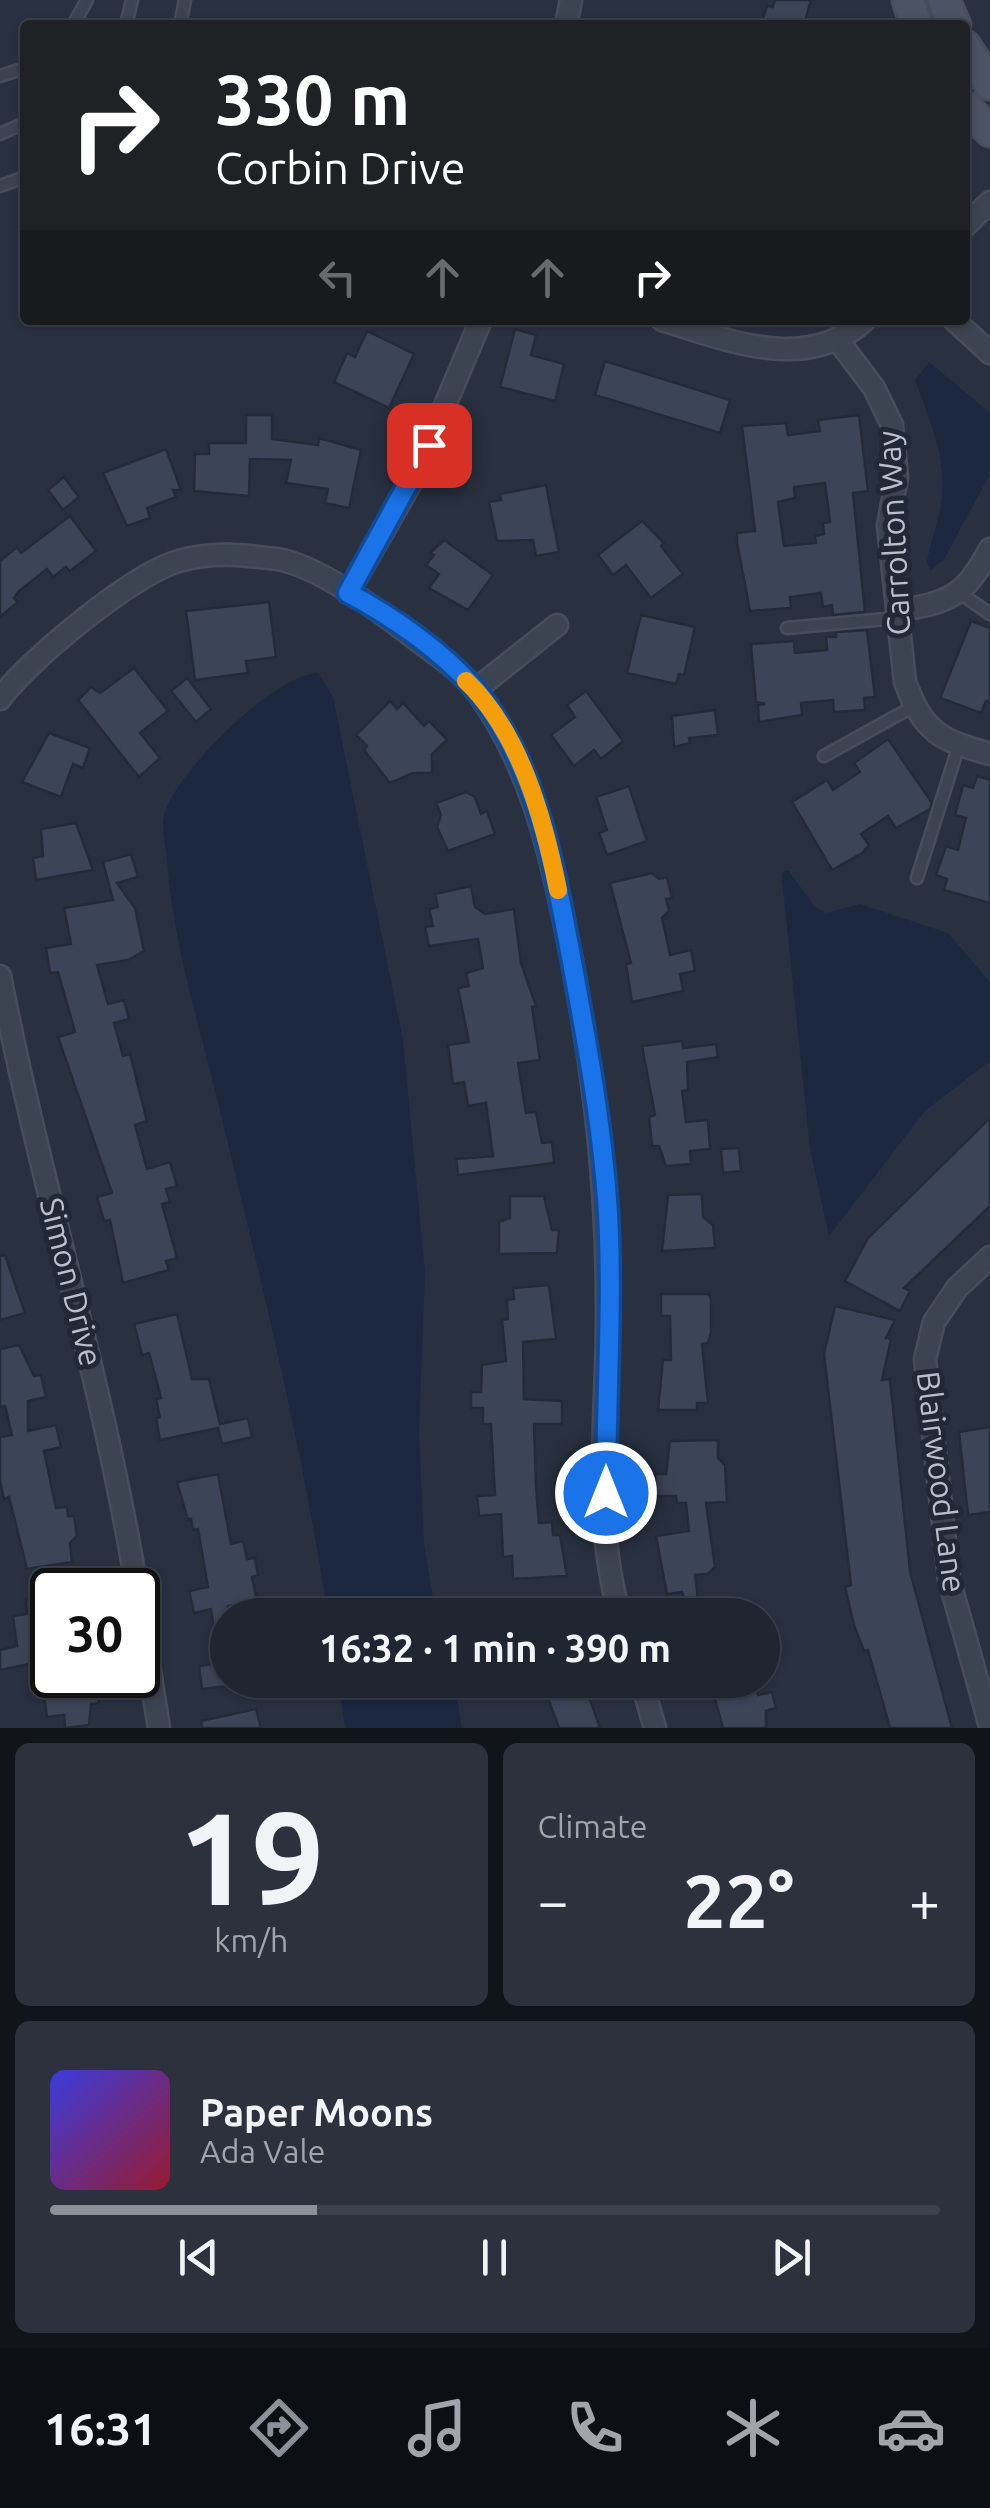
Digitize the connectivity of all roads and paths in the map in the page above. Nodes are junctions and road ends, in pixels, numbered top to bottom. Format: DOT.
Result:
graph roads {
  1 [pos="970,54"];
  2 [pos="990,84"];
  3 [pos="970,112"];
  4 [pos="990,131"];
  5 [pos="990,202"];
  6 [pos="970,221"];
  7 [pos="480,325"];
  8 [pos="681,325"];
  9 [pos="858,325"];
  10 [pos="959,325"];
  11 [pos="837,339"];
  12 [pos="990,354"];
  13 [pos="990,550"];
  14 [pos="348,593"];
  15 [pos="960,594"];
  16 [pos="990,614"];
  17 [pos="898,615"];
  18 [pos="557,625"];
  19 [pos="787,628"];
  20 [pos="475,690"];
  21 [pos="0,699"];
  22 [pos="914,706"];
  23 [pos="959,745"];
  24 [pos="990,754"];
  25 [pos="824,756"];
  26 [pos="917,878"];
  27 [pos="0,976"];
  28 [pos="990,1258"];
  29 [pos="133,1568"];
  30 [pos="617,1598"];
  31 [pos="154,1698"];
  32 [pos="646,1698"];
  33 [pos="990,1726"];
  34 [pos="159,1728"];
  35 [pos="655,1728"];
  1 -- 2 [label="street"];
  3 -- 4 [label="street"];
  5 -- 6 [label="street"];
  7 -- 14 [label="street"];
  8 -- 11 [label="street"];
  9 -- 11 [label="street"];
  10 -- 12 [label="street"];
  11 -- 17 [label="street, Carrolton Way"];
  13 -- 15 [label="street"];
  14 -- 20 [label="street"];
  14 -- 21 [label="street"];
  15 -- 16 [label="lane"];
  15 -- 17 [label="street"];
  17 -- 19 [label="lane"];
  17 -- 22 [label="street, Carrolton Way"];
  18 -- 20 [label="street"];
  20 -- 30 [label="street"];
  22 -- 23 [label="street, Carrolton Way"];
  22 -- 25 [label="lane"];
  23 -- 24 [label="street, Carrolton Way"];
  23 -- 26 [label="lane"];
  27 -- 29 [label="street, Simon Drive"];
  28 -- 33 [label="street, Blairwood Lane"];
  31 -- 34 [label="street, Simon Drive"];
  32 -- 35 [label="street"];
}
